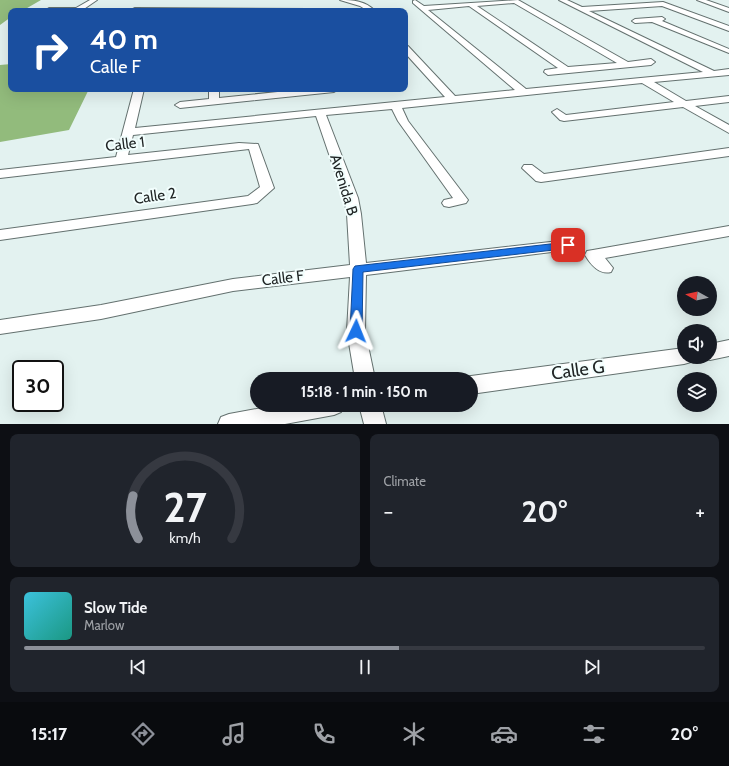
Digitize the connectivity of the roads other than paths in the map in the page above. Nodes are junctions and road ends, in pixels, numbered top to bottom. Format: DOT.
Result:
graph roads {
  1 [pos="94,0"];
  2 [pos="343,0"];
  3 [pos="514,0"];
  4 [pos="562,0"];
  5 [pos="700,0"];
  6 [pos="415,2"];
  7 [pos="470,4"];
  8 [pos="729,4"];
  9 [pos="714,5"];
  10 [pos="82,8"];
  11 [pos="369,8"];
  12 [pos="423,8"];
  13 [pos="580,9"];
  14 [pos="729,10"];
  15 [pos="673,18"];
  16 [pos="654,20"];
  17 [pos="635,21"];
  18 [pos="729,29"];
  19 [pos="408,51"];
  20 [pos="729,51"];
  21 [pos="715,53"];
  22 [pos="651,62"];
  23 [pos="626,64"];
  24 [pos="565,70"];
  25 [pos="548,72"];
  26 [pos="729,72"];
  27 [pos="714,74"];
  28 [pos="645,81"];
  29 [pos="137,92"];
  30 [pos="214,92"];
  31 [pos="284,92"];
  32 [pos="524,93"];
  33 [pos="729,99"];
  34 [pos="453,100"];
  35 [pos="214,101"];
  36 [pos="684,104"];
  37 [pos="180,105"];
  38 [pos="396,105"];
  39 [pos="556,112"];
  40 [pos="320,113"];
  41 [pos="128,129"];
  42 [pos="729,130"];
  43 [pos="254,146"];
  44 [pos="729,152"];
  45 [pos="121,160"];
  46 [pos="528,168"];
  47 [pos="0,174"];
  48 [pos="449,203"];
  49 [pos="729,231"];
  50 [pos="0,235"];
  51 [pos="568,245"];
  52 [pos="605,268"];
  53 [pos="358,269"];
  54 [pos="0,327"];
  55 [pos="729,348"];
  56 [pos="717,351"];
  57 [pos="677,357"];
  58 [pos="364,372"];
  59 [pos="478,384"];
  60 [pos="295,412"];
  61 [pos="371,412"];
  62 [pos="229,424"];
  63 [pos="374,424"];
  1 -- 10 [label="street"];
  2 -- 11 [label="street"];
  3 -- 7 [label="street"];
  3 -- 23 [label="street"];
  4 -- 13 [label="street"];
  5 -- 9 [label="street"];
  6 -- 12 [label="street"];
  7 -- 12 [label="street"];
  7 -- 24 [label="street"];
  8 -- 9 [label="street"];
  9 -- 14 [label="street"];
  12 -- 32 [label="street"];
  13 -- 18 [label="street"];
  13 -- 27 [label="street"];
  15 -- 16 [label="street"];
  16 -- 17 [label="street"];
  16 -- 20 [label="street"];
  19 -- 34 [label="street"];
  20 -- 21 [label="street"];
  22 -- 23 [label="street"];
  23 -- 24 [label="street"];
  24 -- 25 [label="street"];
  26 -- 27 [label="street"];
  27 -- 28 [label="street"];
  28 -- 32 [label="street"];
  28 -- 36 [label="street"];
  29 -- 41 [label="street"];
  30 -- 35 [label="street"];
  31 -- 35 [label="street"];
  32 -- 34 [label="street"];
  33 -- 36 [label="street"];
  34 -- 38 [label="street"];
  35 -- 37 [label="street"];
  36 -- 39 [label="street"];
  36 -- 42 [label="street"];
  38 -- 40 [label="street"];
  38 -- 48 [label="street"];
  40 -- 41 [label="street"];
  40 -- 53 [label="street, Avenida B"];
  41 -- 45 [label="street"];
  43 -- 45 [label="street, Calle 1"];
  43 -- 50 [label="street, Calle 2"];
  44 -- 46 [label="street"];
  45 -- 47 [label="street, Calle 1"];
  49 -- 52 [label="street"];
  51 -- 53 [label="street, Calle F"];
  53 -- 54 [label="street, Calle F"];
  53 -- 58 [label="street, Avenida B"];
  55 -- 56 [label="street"];
  57 -- 59 [label="street, Calle G"];
  60 -- 62 [label="street"];
  61 -- 63 [label="street"];
}
